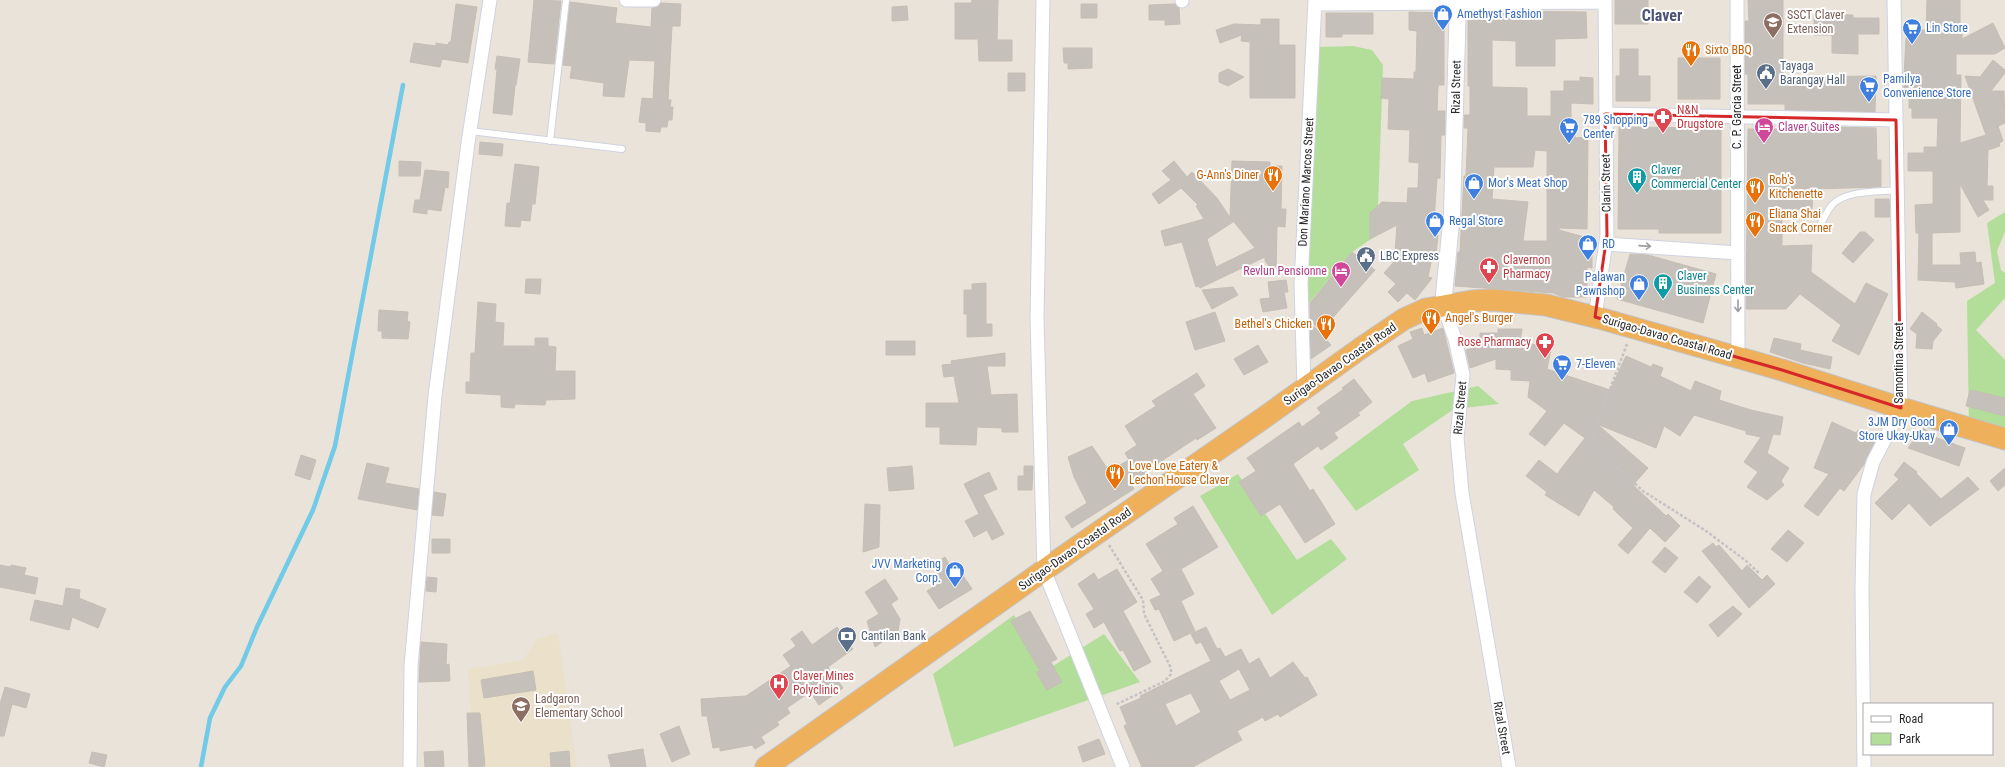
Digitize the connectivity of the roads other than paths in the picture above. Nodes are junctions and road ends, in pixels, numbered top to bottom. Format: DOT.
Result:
graph roads {
  1 [pos="490,0"];
  2 [pos="566,0"];
  3 [pos="626,0"];
  4 [pos="654,0"];
  5 [pos="1043,0"];
  6 [pos="1737,0"];
  7 [pos="1894,0"];
  8 [pos="1605,1"];
  9 [pos="1315,2"];
  10 [pos="1458,2"];
  11 [pos="1605,114"];
  12 [pos="1737,116"];
  13 [pos="1896,120"];
  14 [pos="470,131"];
  15 [pos="550,141"];
  16 [pos="622,149"];
  17 [pos="1897,190"];
  18 [pos="1819,227"];
  19 [pos="1606,244"];
  20 [pos="1738,253"];
  21 [pos="1443,305"];
  22 [pos="1595,317"];
  23 [pos="1738,357"];
  24 [pos="1304,388"];
  25 [pos="1900,408"];
  26 [pos="2005,438"];
  27 [pos="1044,570"];
  28 [pos="1863,703"];
  29 [pos="1864,755"];
  30 [pos="410,767"];
  31 [pos="766,767"];
  32 [pos="1123,767"];
  33 [pos="1509,767"];
  34 [pos="1864,767"];
  1 -- 14 [label="street"];
  2 -- 15 [label="lane"];
  3 -- 4 [label="street"];
  5 -- 27 [label="street"];
  6 -- 12 [label="street, C. P. Garcia Street"];
  7 -- 13 [label="street, Samontina Street"];
  8 -- 10 [label="street"];
  8 -- 11 [label="street, Clarin Street"];
  9 -- 10 [label="street"];
  9 -- 24 [label="street, Don Mariano Marcos Street"];
  10 -- 21 [label="street, Rizal Street"];
  11 -- 12 [label="street"];
  11 -- 19 [label="street, Clarin Street"];
  12 -- 13 [label="street"];
  12 -- 20 [label="street, C. P. Garcia Street"];
  13 -- 17 [label="street, Samontina Street"];
  14 -- 15 [label="lane"];
  14 -- 30 [label="street"];
  15 -- 16 [label="lane"];
  17 -- 18 [label="lane"];
  17 -- 25 [label="street, Samontina Street"];
  19 -- 20 [label="street, one-way"];
  19 -- 22 [label="street, Clarin Street"];
  20 -- 23 [label="street, C. P. Garcia Street, one-way"];
  21 -- 22 [label="highway, Surigao-Davao Coastal Road"];
  21 -- 24 [label="highway, Surigao-Davao Coastal Road"];
  21 -- 33 [label="street, Rizal Street"];
  22 -- 23 [label="highway, Surigao-Davao Coastal Road"];
  23 -- 25 [label="highway, Surigao-Davao Coastal Road"];
  24 -- 27 [label="highway, Surigao-Davao Coastal Road"];
  25 -- 26 [label="highway, Surigao-Davao Coastal Road"];
  25 -- 28 [label="street, Samontina Street"];
  27 -- 31 [label="highway, Surigao-Davao Coastal Road"];
  27 -- 32 [label="street"];
  29 -- 34 [label="street, Samontina Street"];
}
